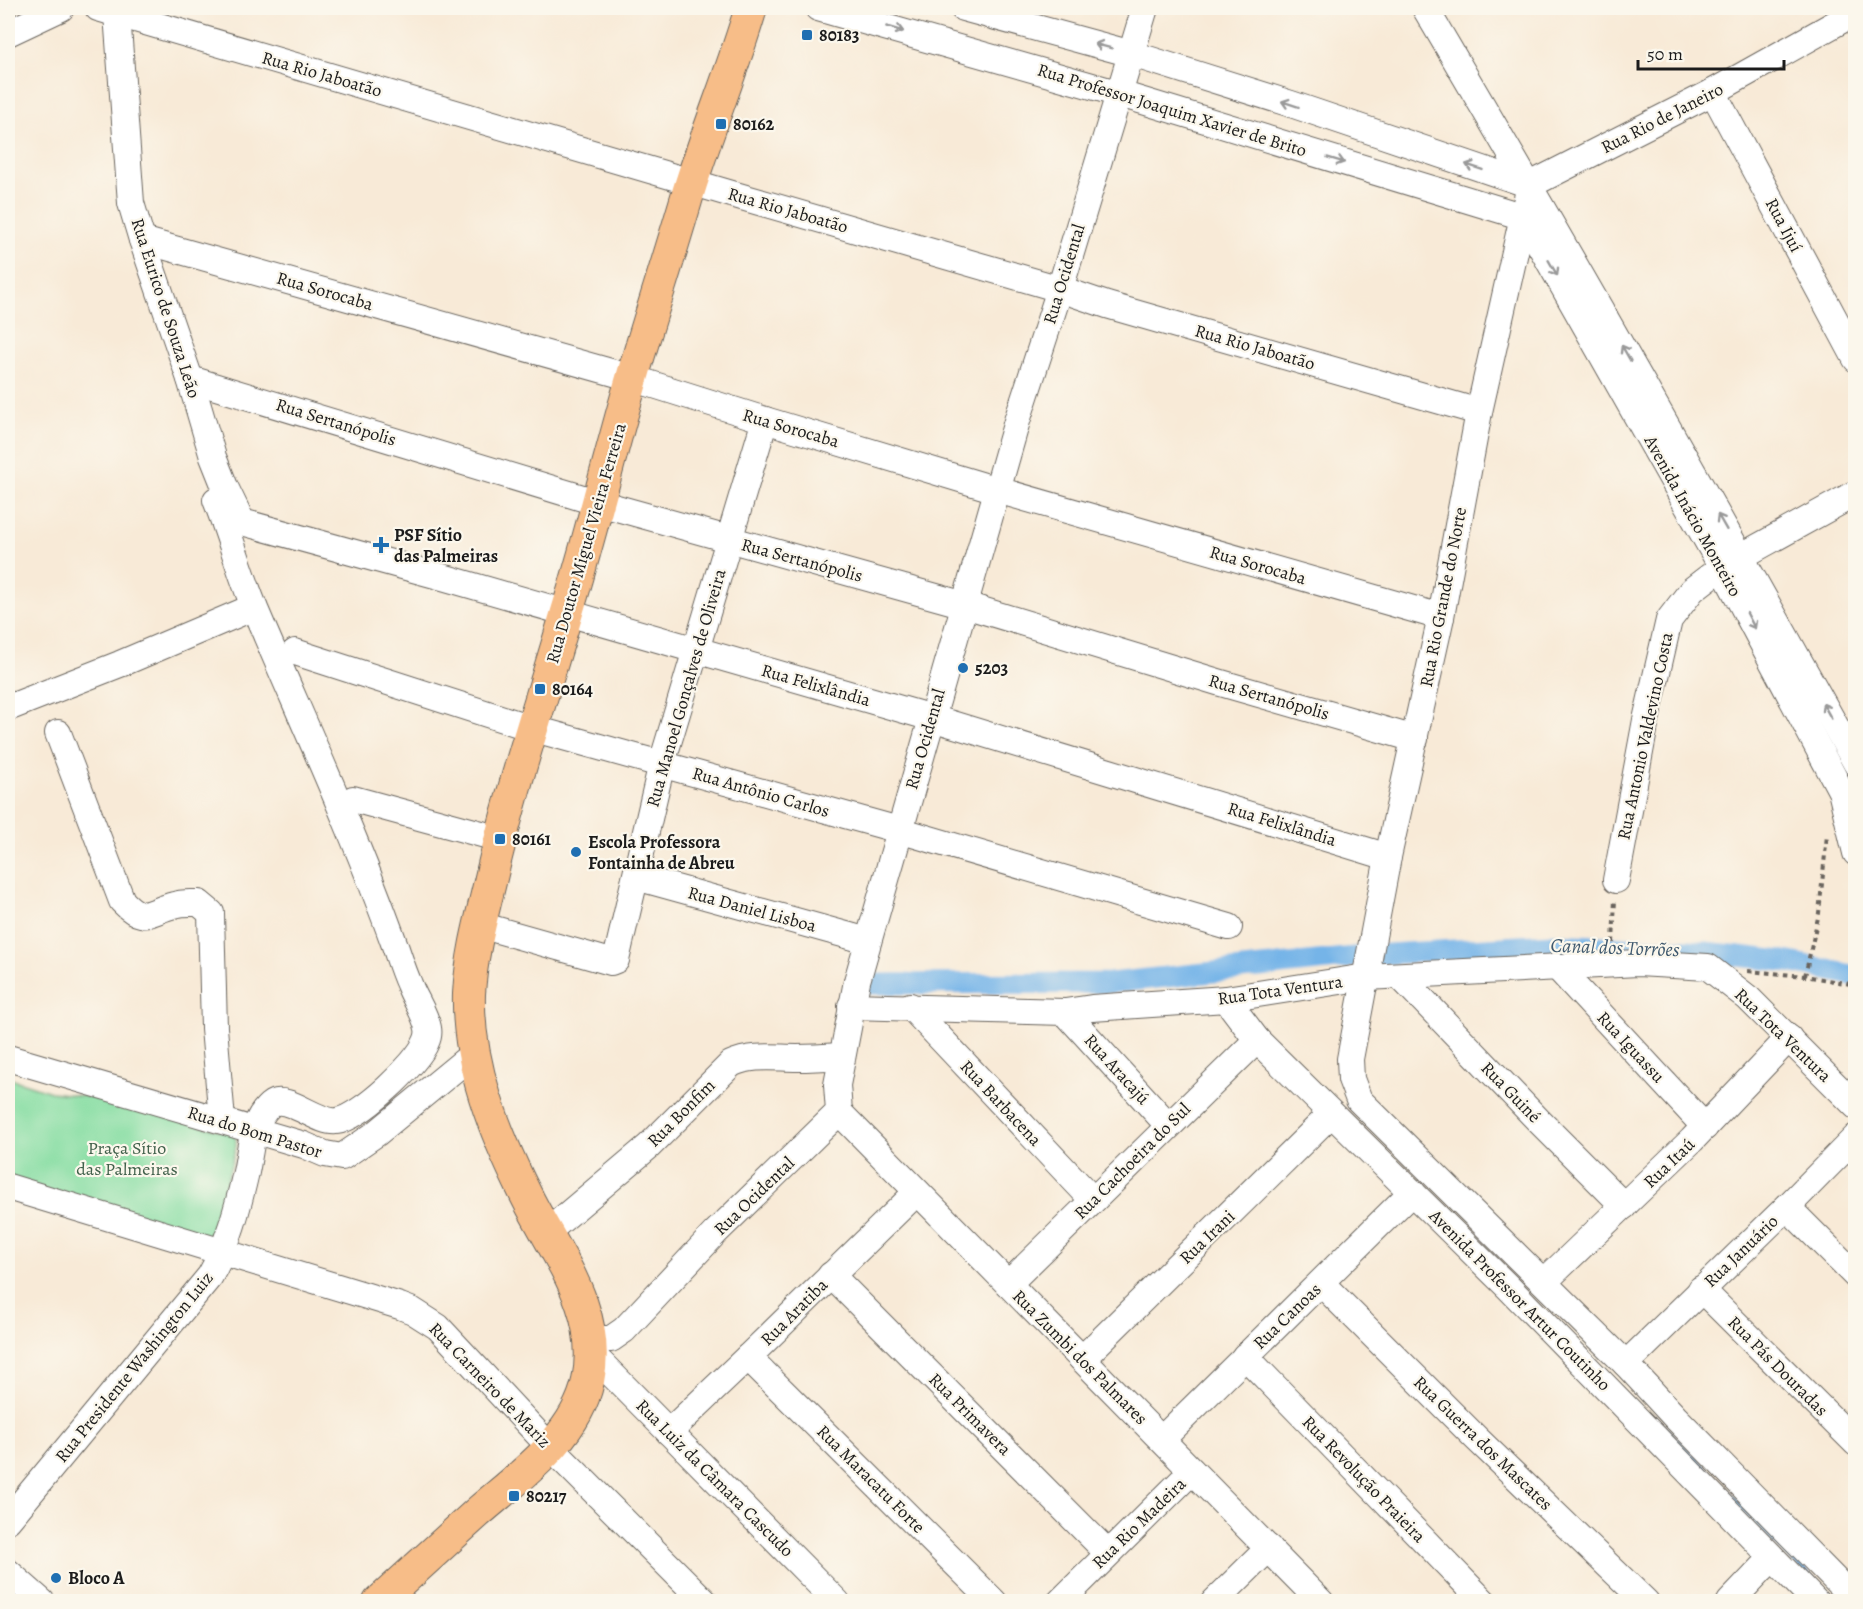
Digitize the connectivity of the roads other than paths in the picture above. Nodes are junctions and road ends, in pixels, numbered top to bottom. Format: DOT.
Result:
graph roads {
  1 [pos="61,8"];
  2 [pos="751,8"];
  3 [pos="818,8"];
  4 [pos="963,8"];
  5 [pos="1145,8"];
  6 [pos="1425,8"];
  7 [pos="108,11"];
  8 [pos="1856,12"];
  9 [pos="8,33"];
  10 [pos="1132,54"];
  11 [pos="1713,92"];
  12 [pos="1120,94"];
  13 [pos="692,182"];
  14 [pos="1530,186"];
  15 [pos="1524,217"];
  16 [pos="142,240"];
  17 [pos="1060,289"];
  18 [pos="1856,359"];
  19 [pos="190,378"];
  20 [pos="632,378"];
  21 [pos="1479,412"];
  22 [pos="765,420"];
  23 [pos="201,463"];
  24 [pos="997,490"];
  25 [pos="1856,493"];
  26 [pos="599,503"];
  27 [pos="242,522"];
  28 [pos="728,540"];
  29 [pos="1732,562"];
  30 [pos="965,605"];
  31 [pos="254,607"];
  32 [pos="567,614"];
  33 [pos="1441,617"];
  34 [pos="697,650"];
  35 [pos="295,652"];
  36 [pos="8,708"];
  37 [pos="932,718"];
  38 [pos="531,728"];
  39 [pos="58,733"];
  40 [pos="1415,739"];
  41 [pos="1856,763"];
  42 [pos="662,764"];
  43 [pos="352,799"];
  44 [pos="899,830"];
  45 [pos="500,839"];
  46 [pos="1856,853"];
  47 [pos="1388,857"];
  48 [pos="636,877"];
  49 [pos="1616,880"];
  50 [pos="480,925"];
  51 [pos="1229,927"];
  52 [pos="868,941"];
  53 [pos="1557,966"];
  54 [pos="1400,976"];
  55 [pos="1365,977"];
  56 [pos="1226,999"];
  57 [pos="851,1006"];
  58 [pos="910,1006"];
  59 [pos="1065,1012"];
  60 [pos="1789,1038"];
  61 [pos="1257,1040"];
  62 [pos="473,1054"];
  63 [pos="841,1056"];
  64 [pos="8,1058"];
  65 [pos="1856,1106"];
  66 [pos="839,1112"];
  67 [pos="1330,1114"];
  68 [pos="222,1120"];
  69 [pos="1168,1125"];
  70 [pos="1705,1127"];
  71 [pos="253,1131"];
  72 [pos="1856,1137"];
  73 [pos="8,1187"];
  74 [pos="917,1192"];
  75 [pos="1412,1192"];
  76 [pos="1093,1200"];
  77 [pos="1624,1206"];
  78 [pos="1786,1207"];
  79 [pos="546,1233"];
  80 [pos="223,1252"];
  81 [pos="831,1275"];
  82 [pos="1856,1276"];
  83 [pos="1544,1282"];
  84 [pos="1321,1283"];
  85 [pos="1008,1284"];
  86 [pos="1701,1289"];
  87 [pos="591,1346"];
  88 [pos="1245,1356"];
  89 [pos="748,1358"];
  90 [pos="1082,1359"];
  91 [pos="1626,1364"];
  92 [pos="669,1432"];
  93 [pos="1161,1439"];
  94 [pos="1856,1443"];
  95 [pos="550,1447"];
  96 [pos="1192,1471"];
  97 [pos="8,1520"];
  98 [pos="1269,1548"];
  99 [pos="1108,1553"];
  100 [pos="1772,1558"];
  101 [pos="8,1572"];
  102 [pos="1856,1601"];
  103 [pos="42,1602"];
  104 [pos="379,1602"];
  105 [pos="705,1602"];
  106 [pos="837,1602"];
  107 [pos="994,1602"];
  108 [pos="1060,1602"];
  109 [pos="1214,1602"];
  110 [pos="1321,1602"];
  111 [pos="1484,1602"];
  112 [pos="1646,1602"];
  113 [pos="1730,1602"];
  114 [pos="1816,1602"];
  1 -- 9 [label="street"];
  2 -- 13 [label="main road, Rua Doutor Miguel Vieira Ferreira"];
  3 -- 12 [label="street, Rua Professor Joaquim Xavier de Brito, one-way"];
  10 -- 4 [label="street, one-way"];
  5 -- 10 [label="street, Rua Ocidental"];
  6 -- 14 [label="street, Avenida Inácio Monteiro"];
  7 -- 13 [label="street, Rua Rio Jaboatão"];
  7 -- 16 [label="street, Rua Eurico de Souza Leão"];
  8 -- 11 [label="street, Rua Rio de Janeiro"];
  10 -- 12 [label="street, Rua Ocidental"];
  14 -- 10 [label="street, one-way"];
  11 -- 14 [label="street, Rua Rio de Janeiro"];
  11 -- 18 [label="street, Rua Ijuí"];
  12 -- 15 [label="street, Rua Professor Joaquim Xavier de Brito, one-way"];
  12 -- 17 [label="street, Rua Ocidental"];
  13 -- 17 [label="street, Rua Rio Jaboatão"];
  13 -- 20 [label="main road, Rua Doutor Miguel Vieira Ferreira"];
  14 -- 15 [label="street"];
  29 -- 14 [label="street, Avenida Inácio Monteiro, one-way"];
  15 -- 21 [label="street, Rua Rio Grande do Norte"];
  15 -- 29 [label="street, Avenida Inácio Monteiro, one-way"];
  16 -- 19 [label="street, Rua Eurico de Souza Leão"];
  16 -- 20 [label="street, Rua Sorocaba"];
  17 -- 21 [label="street, Rua Rio Jaboatão"];
  17 -- 24 [label="street, Rua Ocidental"];
  19 -- 26 [label="street, Rua Sertanópolis"];
  19 -- 27 [label="street, Rua Eurico de Souza Leão"];
  20 -- 22 [label="street, Rua Sorocaba"];
  20 -- 26 [label="main road, Rua Doutor Miguel Vieira Ferreira"];
  21 -- 33 [label="street, Rua Rio Grande do Norte"];
  22 -- 24 [label="street, Rua Sorocaba"];
  22 -- 28 [label="street, Rua Manoel Gonçalves de Oliveira"];
  23 -- 31 [label="street"];
  24 -- 30 [label="street, Rua Ocidental"];
  24 -- 33 [label="street, Rua Sorocaba"];
  25 -- 29 [label="street, Rua Antonio Valdevino Costa"];
  26 -- 28 [label="street, Rua Sertanópolis"];
  26 -- 32 [label="main road, Rua Doutor Miguel Vieira Ferreira"];
  27 -- 32 [label="street, Rua Felixlândia"];
  28 -- 30 [label="street, Rua Sertanópolis"];
  28 -- 34 [label="street, Rua Manoel Gonçalves de Oliveira"];
  41 -- 29 [label="street, Avenida Inácio Monteiro, one-way"];
  29 -- 46 [label="street, Avenida Inácio Monteiro, one-way"];
  29 -- 49 [label="street, Rua Antonio Valdevino Costa"];
  30 -- 37 [label="street, Rua Ocidental"];
  30 -- 40 [label="street, Rua Sertanópolis"];
  31 -- 36 [label="street"];
  31 -- 71 [label="street"];
  32 -- 34 [label="street, Rua Felixlândia"];
  32 -- 38 [label="main road, Rua Doutor Miguel Vieira Ferreira"];
  33 -- 40 [label="street, Rua Rio Grande do Norte"];
  34 -- 37 [label="street, Rua Felixlândia"];
  34 -- 42 [label="street, Rua Manoel Gonçalves de Oliveira"];
  35 -- 38 [label="street, Rua Antônio Carlos"];
  37 -- 44 [label="street, Rua Ocidental"];
  37 -- 47 [label="street, Rua Felixlândia"];
  38 -- 42 [label="street, Rua Antônio Carlos"];
  38 -- 45 [label="main road, Rua Doutor Miguel Vieira Ferreira"];
  39 -- 68 [label="street"];
  40 -- 47 [label="street, Rua Rio Grande do Norte"];
  42 -- 44 [label="street, Rua Antônio Carlos"];
  42 -- 48 [label="street, Rua Manoel Gonçalves de Oliveira"];
  43 -- 45 [label="street"];
  44 -- 51 [label="street, Rua Antônio Carlos"];
  44 -- 52 [label="street, Rua Ocidental"];
  45 -- 50 [label="main road, Rua Doutor Miguel Vieira Ferreira"];
  47 -- 55 [label="street, Rua Rio Grande do Norte"];
  48 -- 50 [label="street, Rua Manoel Gonçalves de Oliveira"];
  48 -- 52 [label="street, Rua Daniel Lisboa"];
  50 -- 62 [label="main road, Rua Doutor Miguel Vieira Ferreira"];
  52 -- 57 [label="street, Rua Ocidental"];
  53 -- 54 [label="street, Rua Tota Ventura"];
  53 -- 60 [label="street, Rua Tota Ventura"];
  53 -- 70 [label="street, Rua Iguassu"];
  54 -- 55 [label="street, Rua Tota Ventura"];
  54 -- 77 [label="street, Rua Guiné"];
  55 -- 56 [label="street, Rua Tota Ventura"];
  55 -- 83 [label="street, Avenida Professor Artur Coutinho"];
  56 -- 59 [label="street, Rua Tota Ventura"];
  56 -- 61 [label="street, Avenida Professor Artur Coutinho"];
  57 -- 58 [label="street, Rua Tota Ventura"];
  57 -- 63 [label="street, Rua Ocidental"];
  58 -- 59 [label="street, Rua Tota Ventura"];
  58 -- 76 [label="street, Rua Barbacena"];
  59 -- 69 [label="street, Rua Aracajú"];
  60 -- 65 [label="street, Rua Tota Ventura"];
  60 -- 70 [label="street, Rua Itaú"];
  61 -- 67 [label="street, Avenida Professor Artur Coutinho"];
  61 -- 69 [label="street, Rua Cachoeira do Sul"];
  62 -- 71 [label="street, Rua do Bom Pastor"];
  62 -- 79 [label="main road, Rua Doutor Miguel Vieira Ferreira"];
  63 -- 66 [label="street, Rua Ocidental"];
  63 -- 79 [label="street, Rua Bonfim"];
  64 -- 68 [label="street, Rua do Bom Pastor"];
  66 -- 74 [label="street, Rua Zumbi dos Palmares"];
  66 -- 87 [label="street, Rua Ocidental"];
  67 -- 75 [label="street, Avenida Professor Artur Coutinho"];
  67 -- 90 [label="street, Rua Irani"];
  68 -- 71 [label="street, Rua do Bom Pastor"];
  69 -- 76 [label="street, Rua Cachoeira do Sul"];
  70 -- 77 [label="street, Rua Itaú"];
  71 -- 80 [label="street, Rua Presidente Washington Luiz"];
  72 -- 78 [label="street, Rua Januário"];
  73 -- 80 [label="street, Rua Carneiro de Mariz"];
  74 -- 81 [label="street, Rua Aratiba"];
  74 -- 85 [label="street, Rua Zumbi dos Palmares"];
  75 -- 84 [label="street, Rua Canoas"];
  75 -- 100 [label="street, Avenida Professor Artur Coutinho"];
  76 -- 85 [label="street, Rua Cachoeira do Sul"];
  77 -- 83 [label="street, Rua Itaú"];
  78 -- 82 [label="street"];
  78 -- 86 [label="street, Rua Januário"];
  79 -- 87 [label="main road, Rua Doutor Miguel Vieira Ferreira"];
  80 -- 95 [label="street, Rua Carneiro de Mariz"];
  80 -- 97 [label="street, Rua Presidente Washington Luiz"];
  81 -- 89 [label="street, Rua Aratiba"];
  81 -- 99 [label="street, Rua Primavera"];
  83 -- 91 [label="street, Avenida Professor Artur Coutinho"];
  84 -- 88 [label="street, Rua Canoas"];
  84 -- 112 [label="street, Rua Guerra dos Mascates"];
  85 -- 90 [label="street, Rua Zumbi dos Palmares"];
  86 -- 91 [label="street, Rua Januário"];
  86 -- 94 [label="street, Rua Pás Douradas"];
  87 -- 92 [label="street, Rua Luiz da Câmara Cascudo"];
  87 -- 95 [label="main road, Rua Doutor Miguel Vieira Ferreira"];
  88 -- 93 [label="street, Rua Canoas"];
  88 -- 111 [label="street, Rua Revolução Praieira"];
  89 -- 92 [label="street, Rua Aratiba"];
  89 -- 107 [label="street, Rua Maracatu Forte"];
  90 -- 93 [label="street, Rua Zumbi dos Palmares"];
  91 -- 102 [label="street, Avenida Professor Artur Coutinho"];
  92 -- 106 [label="street, Rua Luiz da Câmara Cascudo"];
  93 -- 96 [label="street, Rua Zumbi dos Palmares"];
  95 -- 104 [label="main road, Rua Doutor Miguel Vieira Ferreira"];
  95 -- 105 [label="street, Rua Carneiro de Mariz"];
  96 -- 98 [label="street, Rua Zumbi dos Palmares"];
  96 -- 99 [label="street, Rua Rio Madeira"];
  98 -- 109 [label="street"];
  98 -- 110 [label="street, Rua Zumbi dos Palmares"];
  99 -- 108 [label="street, Rua Rio Madeira"];
  100 -- 113 [label="street"];
  100 -- 114 [label="street, Avenida Professor Artur Coutinho"];
  101 -- 103 [label="street"];
}
